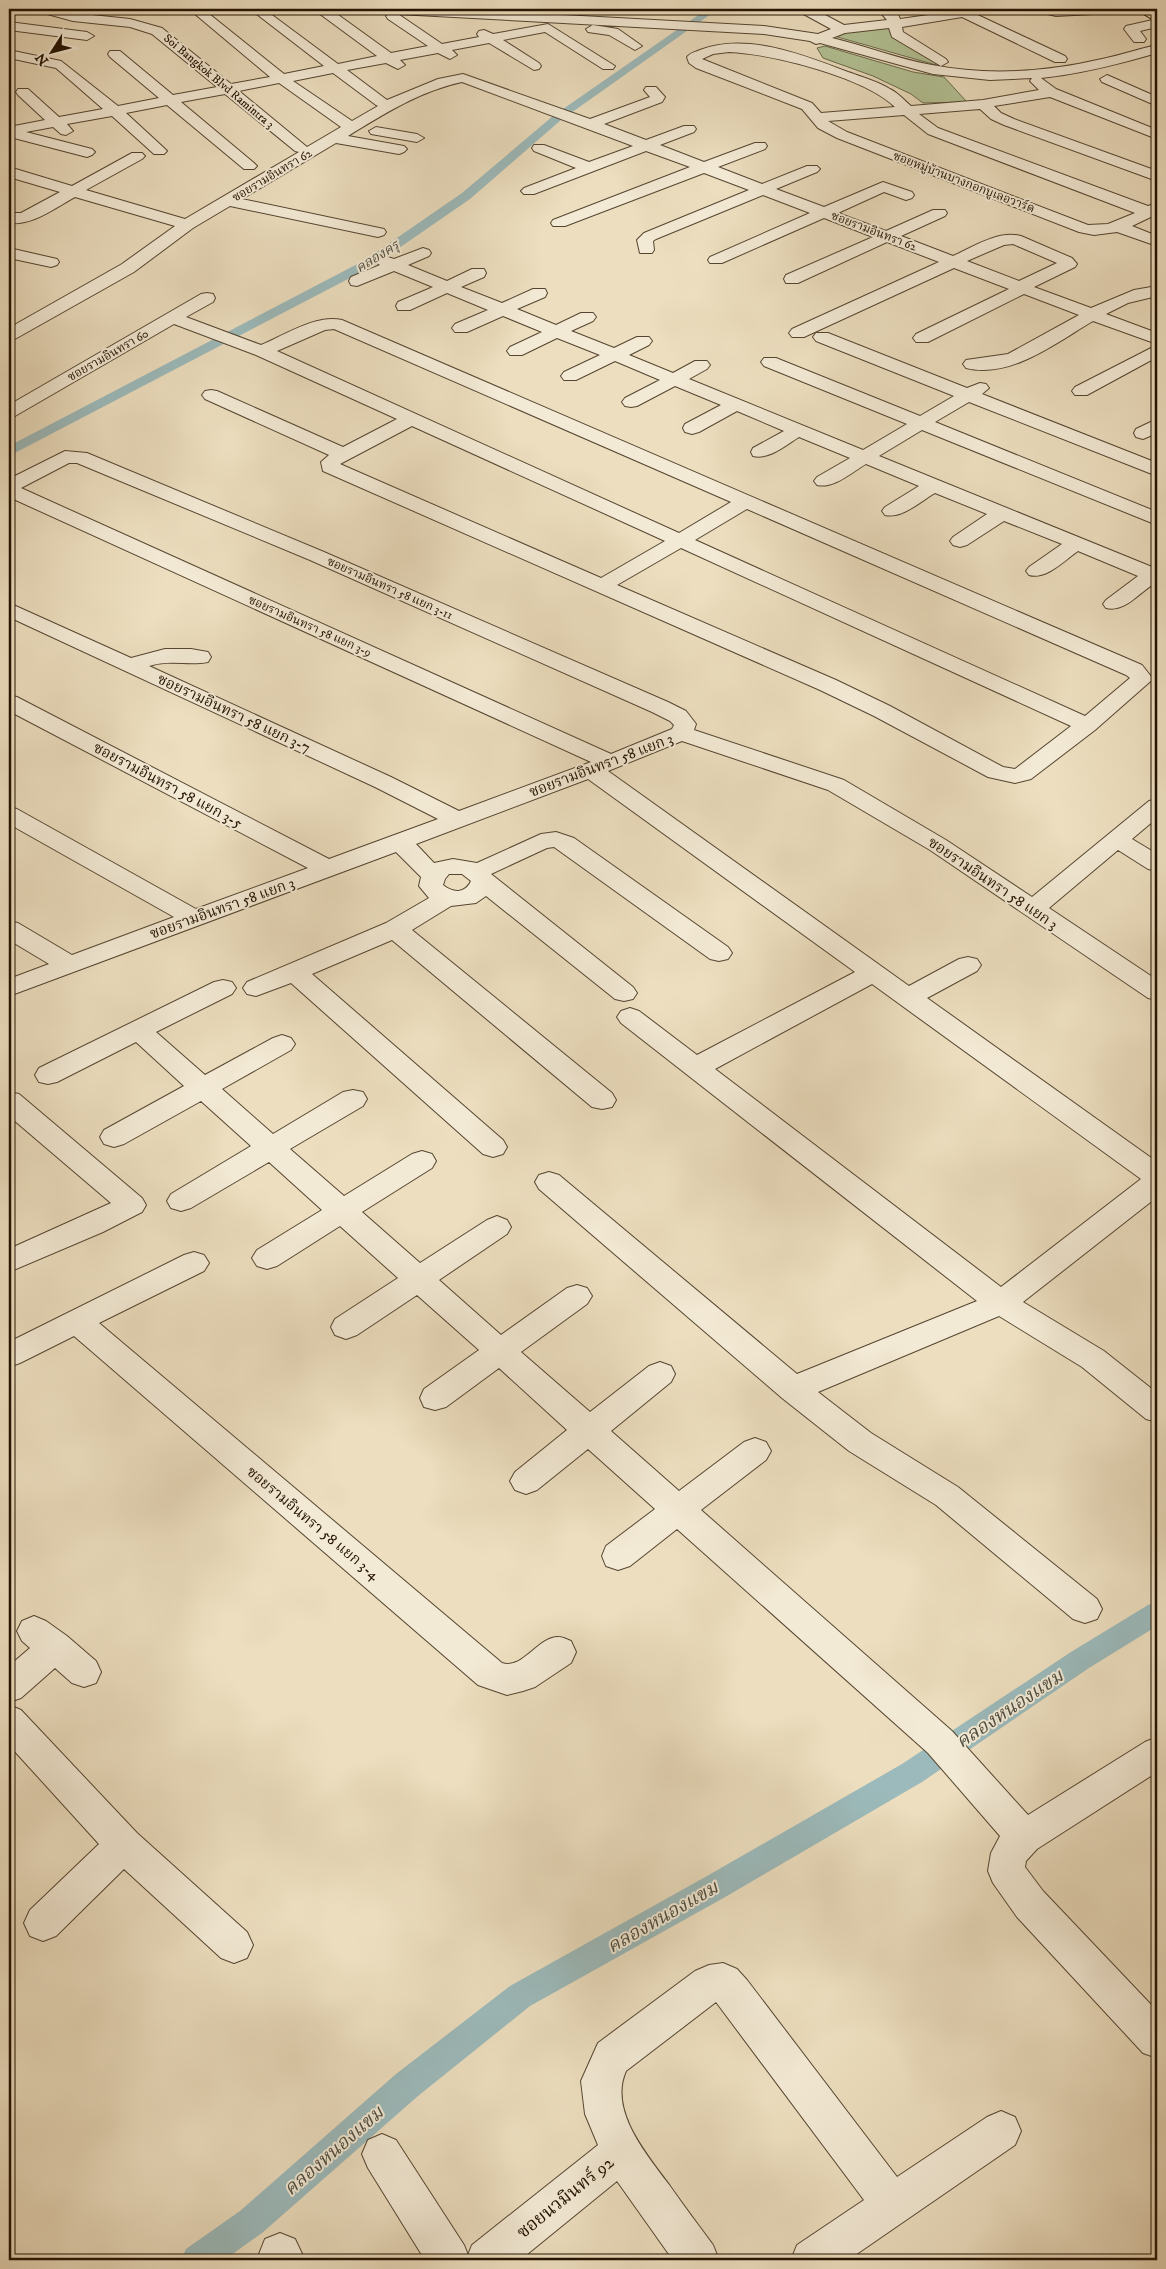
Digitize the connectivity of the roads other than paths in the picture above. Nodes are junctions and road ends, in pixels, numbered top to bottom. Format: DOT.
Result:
graph roads {
  1 [pos="45,9"];
  2 [pos="195,9"];
  3 [pos="256,9"];
  4 [pos="528,9"];
  5 [pos="805,9"];
  6 [pos="880,9"];
  7 [pos="1044,9"];
  8 [pos="1081,9"];
  9 [pos="1111,9"];
  10 [pos="1142,9"];
  11 [pos="568,10"];
  12 [pos="325,11"];
  13 [pos="959,11"];
  14 [pos="391,12"];
  15 [pos="687,12"];
  16 [pos="626,15"];
  17 [pos="1157,18"];
  18 [pos="464,20"];
  19 [pos="894,23"];
  20 [pos="1157,23"];
  21 [pos="9,26"];
  22 [pos="548,28"];
  23 [pos="842,29"];
  24 [pos="98,37"];
  25 [pos="492,39"];
  26 [pos="1139,39"];
  27 [pos="816,40"];
  28 [pos="635,46"];
  29 [pos="440,48"];
  30 [pos="1157,49"];
  31 [pos="9,54"];
  32 [pos="115,54"];
  33 [pos="791,56"];
  34 [pos="390,58"];
  35 [pos="1060,58"];
  36 [pos="941,62"];
  37 [pos="465,65"];
  38 [pos="534,66"];
  39 [pos="608,66"];
  40 [pos="338,69"];
  41 [pos="1033,77"];
  42 [pos="416,78"];
  43 [pos="1107,79"];
  44 [pos="283,80"];
  45 [pos="16,90"];
  46 [pos="228,90"];
  47 [pos="651,90"];
  48 [pos="1052,92"];
  49 [pos="172,100"];
  50 [pos="1155,101"];
  51 [pos="381,102"];
  52 [pos="983,104"];
  53 [pos="904,110"];
  54 [pos="115,111"];
  55 [pos="1104,114"];
  56 [pos="816,118"];
  57 [pos="57,123"];
  58 [pos="591,124"];
  59 [pos="349,126"];
  60 [pos="688,129"];
  61 [pos="9,132"];
  62 [pos="1157,135"];
  63 [pos="334,138"];
  64 [pos="418,138"];
  65 [pos="644,145"];
  66 [pos="760,146"];
  67 [pos="300,148"];
  68 [pos="539,148"];
  69 [pos="399,149"];
  70 [pos="159,151"];
  71 [pos="137,156"];
  72 [pos="249,166"];
  73 [pos="588,168"];
  74 [pos="705,168"];
  75 [pos="812,169"];
  76 [pos="9,172"];
  77 [pos="1157,176"];
  78 [pos="762,190"];
  79 [pos="529,191"];
  80 [pos="72,192"];
  81 [pos="906,195"];
  82 [pos="228,201"];
  83 [pos="1153,210"];
  84 [pos="825,213"];
  85 [pos="939,213"];
  86 [pos="356,214"];
  87 [pos="9,218"];
  88 [pos="560,223"];
  89 [pos="341,224"];
  90 [pos="187,225"];
  91 [pos="1116,226"];
  92 [pos="378,232"];
  93 [pos="887,236"];
  94 [pos="1157,241"];
  95 [pos="646,250"];
  96 [pos="9,253"];
  97 [pos="423,253"];
  98 [pos="29,259"];
  99 [pos="716,260"];
  100 [pos="51,262"];
  101 [pos="386,262"];
  102 [pos="954,262"];
  103 [pos="9,270"];
  104 [pos="478,273"];
  105 [pos="792,279"];
  106 [pos="357,281"];
  107 [pos="447,287"];
  108 [pos="1022,288"];
  109 [pos="1157,291"];
  110 [pos="538,293"];
  111 [pos="207,298"];
  112 [pos="404,306"];
  113 [pos="500,310"];
  114 [pos="1094,314"];
  115 [pos="587,317"];
  116 [pos="172,318"];
  117 [pos="461,328"];
  118 [pos="556,332"];
  119 [pos="798,333"];
  120 [pos="9,335"];
  121 [pos="822,337"];
  122 [pos="922,338"];
  123 [pos="1157,339"];
  124 [pos="643,341"];
  125 [pos="1157,350"];
  126 [pos="262,351"];
  127 [pos="516,351"];
  128 [pos="614,355"];
  129 [pos="770,362"];
  130 [pos="972,364"];
  131 [pos="702,365"];
  132 [pos="570,376"];
  133 [pos="673,380"];
  134 [pos="994,381"];
  135 [pos="1081,391"];
  136 [pos="211,395"];
  137 [pos="969,395"];
  138 [pos="631,402"];
  139 [pos="737,404"];
  140 [pos="9,412"];
  141 [pos="412,418"];
  142 [pos="921,423"];
  143 [pos="692,428"];
  144 [pos="798,430"];
  145 [pos="760,452"];
  146 [pos="342,454"];
  147 [pos="865,456"];
  148 [pos="1157,470"];
  149 [pos="824,481"];
  150 [pos="934,485"];
  151 [pos="9,489"];
  152 [pos="746,502"];
  153 [pos="892,512"];
  154 [pos="1002,513"];
  155 [pos="1154,514"];
  156 [pos="679,539"];
  157 [pos="960,541"];
  158 [pos="1077,543"];
  159 [pos="1036,571"];
  160 [pos="1156,575"];
  161 [pos="603,585"];
  162 [pos="1114,604"];
  163 [pos="9,609"];
  164 [pos="200,657"];
  165 [pos="132,665"];
  166 [pos="9,702"];
  167 [pos="1087,725"];
  168 [pos="681,733"];
  169 [pos="601,766"];
  170 [pos="1157,806"];
  171 [pos="9,814"];
  172 [pos="458,820"];
  173 [pos="422,833"];
  174 [pos="1118,840"];
  175 [pos="400,842"];
  176 [pos="1157,864"];
  177 [pos="327,868"];
  178 [pos="443,871"];
  179 [pos="480,876"];
  180 [pos="447,898"];
  181 [pos="1032,910"];
  182 [pos="194,918"];
  183 [pos="394,928"];
  184 [pos="9,929"];
  185 [pos="719,953"];
  186 [pos="68,964"];
  187 [pos="968,965"];
  188 [pos="294,972"];
  189 [pos="874,972"];
  190 [pos="9,988"];
  191 [pos="223,988"];
  192 [pos="256,988"];
  193 [pos="1157,992"];
  194 [pos="909,998"];
  195 [pos="138,1030"];
  196 [pos="282,1044"];
  197 [pos="697,1067"];
  198 [pos="48,1075"];
  199 [pos="204,1089"];
  200 [pos="353,1099"];
  201 [pos="602,1100"];
  202 [pos="11,1105"];
  203 [pos="114,1137"];
  204 [pos="493,1147"];
  205 [pos="271,1148"];
  206 [pos="422,1161"];
  207 [pos="1157,1176"];
  208 [pos="549,1182"];
  209 [pos="1157,1182"];
  210 [pos="181,1201"];
  211 [pos="342,1211"];
  212 [pos="497,1227"];
  213 [pos="267,1258"];
  214 [pos="9,1261"];
  215 [pos="194,1263"];
  216 [pos="419,1279"];
  217 [pos="577,1296"];
  218 [pos="1001,1303"];
  219 [pos="76,1321"];
  220 [pos="346,1327"];
  221 [pos="500,1352"];
  222 [pos="9,1355"];
  223 [pos="660,1374"];
  224 [pos="793,1389"];
  225 [pos="435,1398"];
  226 [pos="1157,1410"];
  227 [pos="590,1431"];
  228 [pos="755,1452"];
  229 [pos="526,1481"];
  230 [pos="678,1509"];
  231 [pos="618,1556"];
  232 [pos="1085,1609"];
  233 [pos="559,1652"];
  234 [pos="84,1672"];
  235 [pos="9,1687"];
  236 [pos="9,1721"];
  237 [pos="1154,1761"];
  238 [pos="1024,1837"];
  239 [pos="124,1845"];
  240 [pos="44,1923"];
  241 [pos="234,1945"];
  242 [pos="1157,2038"];
  243 [pos="1001,2131"];
  244 [pos="621,2152"];
  245 [pos="382,2154"];
  246 [pos="893,2205"];
  247 [pos="449,2260"];
  248 [pos="487,2260"];
  249 [pos="698,2260"];
  250 [pos="812,2260"];
  1 -- 46 [label="street, Soi Bangkok Blvd Ramintra 3"];
  2 -- 44 [label="street"];
  3 -- 40 [label="street"];
  4 -- 11 [label="street"];
  5 -- 23 [label="street"];
  6 -- 19 [label="street"];
  7 -- 8 [label="street"];
  8 -- 9 [label="street"];
  10 -- 17 [label="main road"];
  11 -- 16 [label="street"];
  12 -- 34 [label="street"];
  13 -- 19 [label="street"];
  13 -- 35 [label="street"];
  14 -- 16 [label="street"];
  14 -- 29 [label="street"];
  15 -- 16 [label="street"];
  16 -- 27 [label="street"];
  18 -- 25 [label="street"];
  19 -- 23 [label="street"];
  19 -- 36 [label="street"];
  20 -- 26 [label="street"];
  21 -- 24 [label="street"];
  22 -- 25 [label="street"];
  22 -- 28 [label="street"];
  22 -- 39 [label="street"];
  23 -- 27 [label="street"];
  25 -- 29 [label="street"];
  25 -- 38 [label="street"];
  27 -- 33 [label="street"];
  27 -- 41 [label="street"];
  29 -- 34 [label="street"];
  29 -- 37 [label="street"];
  30 -- 41 [label="street"];
  31 -- 54 [label="street"];
  32 -- 49 [label="street"];
  33 -- 53 [label="street, ซอยหมู่บ้านบางกอกบูเลอวาร์ด"];
  33 -- 56 [label="street, ซอยหมู่บ้านบางกอกบูเลอวาร์ด"];
  34 -- 40 [label="street"];
  34 -- 42 [label="street"];
  40 -- 44 [label="street"];
  40 -- 51 [label="street"];
  41 -- 48 [label="street"];
  43 -- 50 [label="street"];
  44 -- 46 [label="street"];
  44 -- 59 [label="street"];
  45 -- 57 [label="street"];
  46 -- 49 [label="street"];
  46 -- 67 [label="street, Soi Bangkok Blvd Ramintra 3"];
  47 -- 58 [label="street"];
  48 -- 52 [label="street"];
  48 -- 55 [label="street"];
  49 -- 54 [label="street"];
  49 -- 72 [label="street"];
  50 -- 55 [label="street"];
  52 -- 53 [label="street"];
  52 -- 77 [label="street"];
  53 -- 56 [label="street"];
  53 -- 83 [label="street, ซอยหมู่บ้านบางกอกบูเลอวาร์ด"];
  54 -- 57 [label="street"];
  54 -- 70 [label="street"];
  55 -- 62 [label="street"];
  56 -- 91 [label="street, ซอยหมู่บ้านบางกอกบูเลอวาร์ด"];
  57 -- 61 [label="street"];
  57 -- 61 [label="street"];
  58 -- 59 [label="street, ซอยรามอินทรา 62"];
  58 -- 65 [label="street, ซอยรามอินทรา 62"];
  59 -- 63 [label="street, ซอยรามอินทรา 62"];
  59 -- 64 [label="street"];
  60 -- 65 [label="street"];
  63 -- 69 [label="street"];
  63 -- 82 [label="street, ซอยรามอินทรา 62"];
  65 -- 73 [label="street"];
  65 -- 74 [label="street, ซอยรามอินทรา 62"];
  66 -- 74 [label="street"];
  68 -- 73 [label="street"];
  71 -- 80 [label="street"];
  73 -- 79 [label="street"];
  74 -- 78 [label="street, ซอยรามอินทรา 62"];
  74 -- 88 [label="street"];
  75 -- 78 [label="street"];
  76 -- 80 [label="street"];
  78 -- 84 [label="street, ซอยรามอินทรา 62"];
  78 -- 95 [label="street"];
  80 -- 87 [label="street"];
  80 -- 90 [label="street"];
  81 -- 84 [label="street"];
  82 -- 89 [label="street"];
  82 -- 90 [label="street, ซอยรามอินทรา 62"];
  83 -- 91 [label="street, ซอยหมู่บ้านบางกอกบูเลอวาร์ด"];
  84 -- 93 [label="street, ซอยรามอินทรา 62"];
  84 -- 99 [label="street"];
  85 -- 93 [label="street"];
  86 -- 89 [label="street"];
  89 -- 92 [label="street"];
  90 -- 120 [label="street, ซอยรามอินทรา 62"];
  91 -- 94 [label="street, ซอยหมู่บ้านบางกอกบูเลอวาร์ด"];
  93 -- 102 [label="street, ซอยรามอินทรา 62"];
  93 -- 105 [label="street"];
  96 -- 98 [label="street"];
  97 -- 101 [label="street"];
  98 -- 100 [label="street"];
  98 -- 103 [label="street"];
  101 -- 106 [label="street"];
  101 -- 107 [label="street"];
  102 -- 108 [label="street, ซอยรามอินทรา 62"];
  102 -- 108 [label="street"];
  102 -- 119 [label="street"];
  104 -- 107 [label="street"];
  107 -- 112 [label="street"];
  107 -- 113 [label="street"];
  108 -- 114 [label="street, ซอยรามอินทรา 62"];
  108 -- 122 [label="street"];
  109 -- 114 [label="street"];
  110 -- 113 [label="street"];
  111 -- 116 [label="street, ซอยรามอินทรา 60"];
  113 -- 117 [label="street"];
  113 -- 118 [label="street"];
  114 -- 123 [label="street, ซอยรามอินทรา 62"];
  114 -- 130 [label="street"];
  115 -- 118 [label="street"];
  116 -- 126 [label="street"];
  116 -- 140 [label="street, ซอยรามอินทรา 60"];
  118 -- 127 [label="street"];
  118 -- 128 [label="street"];
  121 -- 137 [label="street"];
  124 -- 128 [label="street"];
  125 -- 135 [label="street"];
  126 -- 141 [label="street"];
  126 -- 152 [label="street"];
  128 -- 132 [label="street"];
  128 -- 133 [label="street"];
  129 -- 142 [label="street"];
  131 -- 133 [label="street"];
  133 -- 138 [label="street"];
  133 -- 139 [label="street"];
  134 -- 137 [label="street"];
  136 -- 146 [label="street"];
  137 -- 142 [label="street"];
  137 -- 148 [label="street"];
  139 -- 143 [label="street"];
  139 -- 144 [label="street"];
  141 -- 146 [label="street"];
  141 -- 156 [label="street"];
  142 -- 147 [label="street"];
  142 -- 155 [label="street"];
  144 -- 145 [label="street"];
  144 -- 147 [label="street"];
  146 -- 161 [label="street"];
  147 -- 149 [label="street"];
  147 -- 150 [label="street"];
  150 -- 153 [label="street"];
  150 -- 154 [label="street"];
  151 -- 168 [label="street, ซอยรามอินทรา 58 แยก 3-11"];
  151 -- 169 [label="street, ซอยรามอินทรา 58 แยก 3-9"];
  152 -- 156 [label="street"];
  152 -- 167 [label="street"];
  154 -- 157 [label="street"];
  154 -- 158 [label="street"];
  156 -- 161 [label="street"];
  156 -- 167 [label="street"];
  158 -- 159 [label="street"];
  158 -- 160 [label="street"];
  160 -- 162 [label="street"];
  161 -- 167 [label="street"];
  163 -- 165 [label="street, ซอยรามอินทรา 58 แยก 3-7"];
  164 -- 165 [label="street"];
  165 -- 172 [label="street, ซอยรามอินทรา 58 แยก 3-7"];
  166 -- 177 [label="street, ซอยรามอินทรา 58 แยก 3-5"];
  168 -- 169 [label="street, ซอยรามอินทรา 58 แยก 3"];
  168 -- 181 [label="street, ซอยรามอินทรา 58 แยก 3"];
  169 -- 172 [label="street, ซอยรามอินทรา 58 แยก 3"];
  169 -- 189 [label="street, ซอยรามอินทรา 58 แยก 3-9"];
  170 -- 174 [label="street"];
  171 -- 182 [label="street"];
  172 -- 173 [label="street, ซอยรามอินทรา 58 แยก 3"];
  173 -- 175 [label="street, ซอยรามอินทรา 58 แยก 3"];
  173 -- 178 [label="street"];
  174 -- 176 [label="street"];
  174 -- 181 [label="street"];
  175 -- 177 [label="street, ซอยรามอินทรา 58 แยก 3"];
  175 -- 178 [label="street"];
  177 -- 182 [label="street, ซอยรามอินทรา 58 แยก 3"];
  178 -- 179 [label="street"];
  178 -- 180 [label="street"];
  179 -- 180 [label="street"];
  179 -- 185 [label="street"];
  179 -- 197 [label="street"];
  180 -- 183 [label="street"];
  181 -- 193 [label="street, ซอยรามอินทรา 58 แยก 3"];
  182 -- 186 [label="street, ซอยรามอินทรา 58 แยก 3"];
  183 -- 188 [label="street"];
  183 -- 201 [label="street"];
  184 -- 186 [label="street"];
  186 -- 190 [label="street, ซอยรามอินทรา 58 แยก 3"];
  187 -- 194 [label="street"];
  188 -- 192 [label="street"];
  188 -- 204 [label="street"];
  189 -- 194 [label="street, ซอยรามอินทรา 58 แยก 3-9"];
  189 -- 197 [label="street"];
  191 -- 195 [label="street"];
  194 -- 207 [label="street, ซอยรามอินทรา 58 แยก 3-9"];
  195 -- 198 [label="street"];
  195 -- 199 [label="street"];
  196 -- 199 [label="street"];
  197 -- 218 [label="street"];
  199 -- 203 [label="street"];
  199 -- 205 [label="street"];
  200 -- 205 [label="street"];
  202 -- 214 [label="street"];
  205 -- 210 [label="street"];
  205 -- 211 [label="street"];
  206 -- 211 [label="street"];
  208 -- 224 [label="street"];
  209 -- 218 [label="street"];
  211 -- 213 [label="street"];
  211 -- 216 [label="street"];
  212 -- 216 [label="street"];
  215 -- 219 [label="street"];
  216 -- 220 [label="street"];
  216 -- 221 [label="street"];
  217 -- 221 [label="street"];
  218 -- 224 [label="street"];
  218 -- 226 [label="street"];
  219 -- 222 [label="street"];
  219 -- 233 [label="street, ซอยรามอินทรา 58 แยก 3-4"];
  221 -- 225 [label="street"];
  221 -- 227 [label="street"];
  223 -- 227 [label="street"];
  224 -- 232 [label="street"];
  227 -- 229 [label="street"];
  227 -- 230 [label="street"];
  228 -- 230 [label="street"];
  230 -- 231 [label="street"];
  230 -- 238 [label="street"];
  234 -- 235 [label="street"];
  236 -- 239 [label="street"];
  237 -- 238 [label="street"];
  238 -- 242 [label="street"];
  239 -- 240 [label="street"];
  239 -- 241 [label="street"];
  243 -- 246 [label="street"];
  244 -- 246 [label="street, ซอยนวมินทร์ 92"];
  244 -- 248 [label="street, ซอยนวมินทร์ 92"];
  244 -- 249 [label="street, ซอยนวมินทร์ 92"];
  245 -- 247 [label="street"];
  246 -- 250 [label="street"];
}
